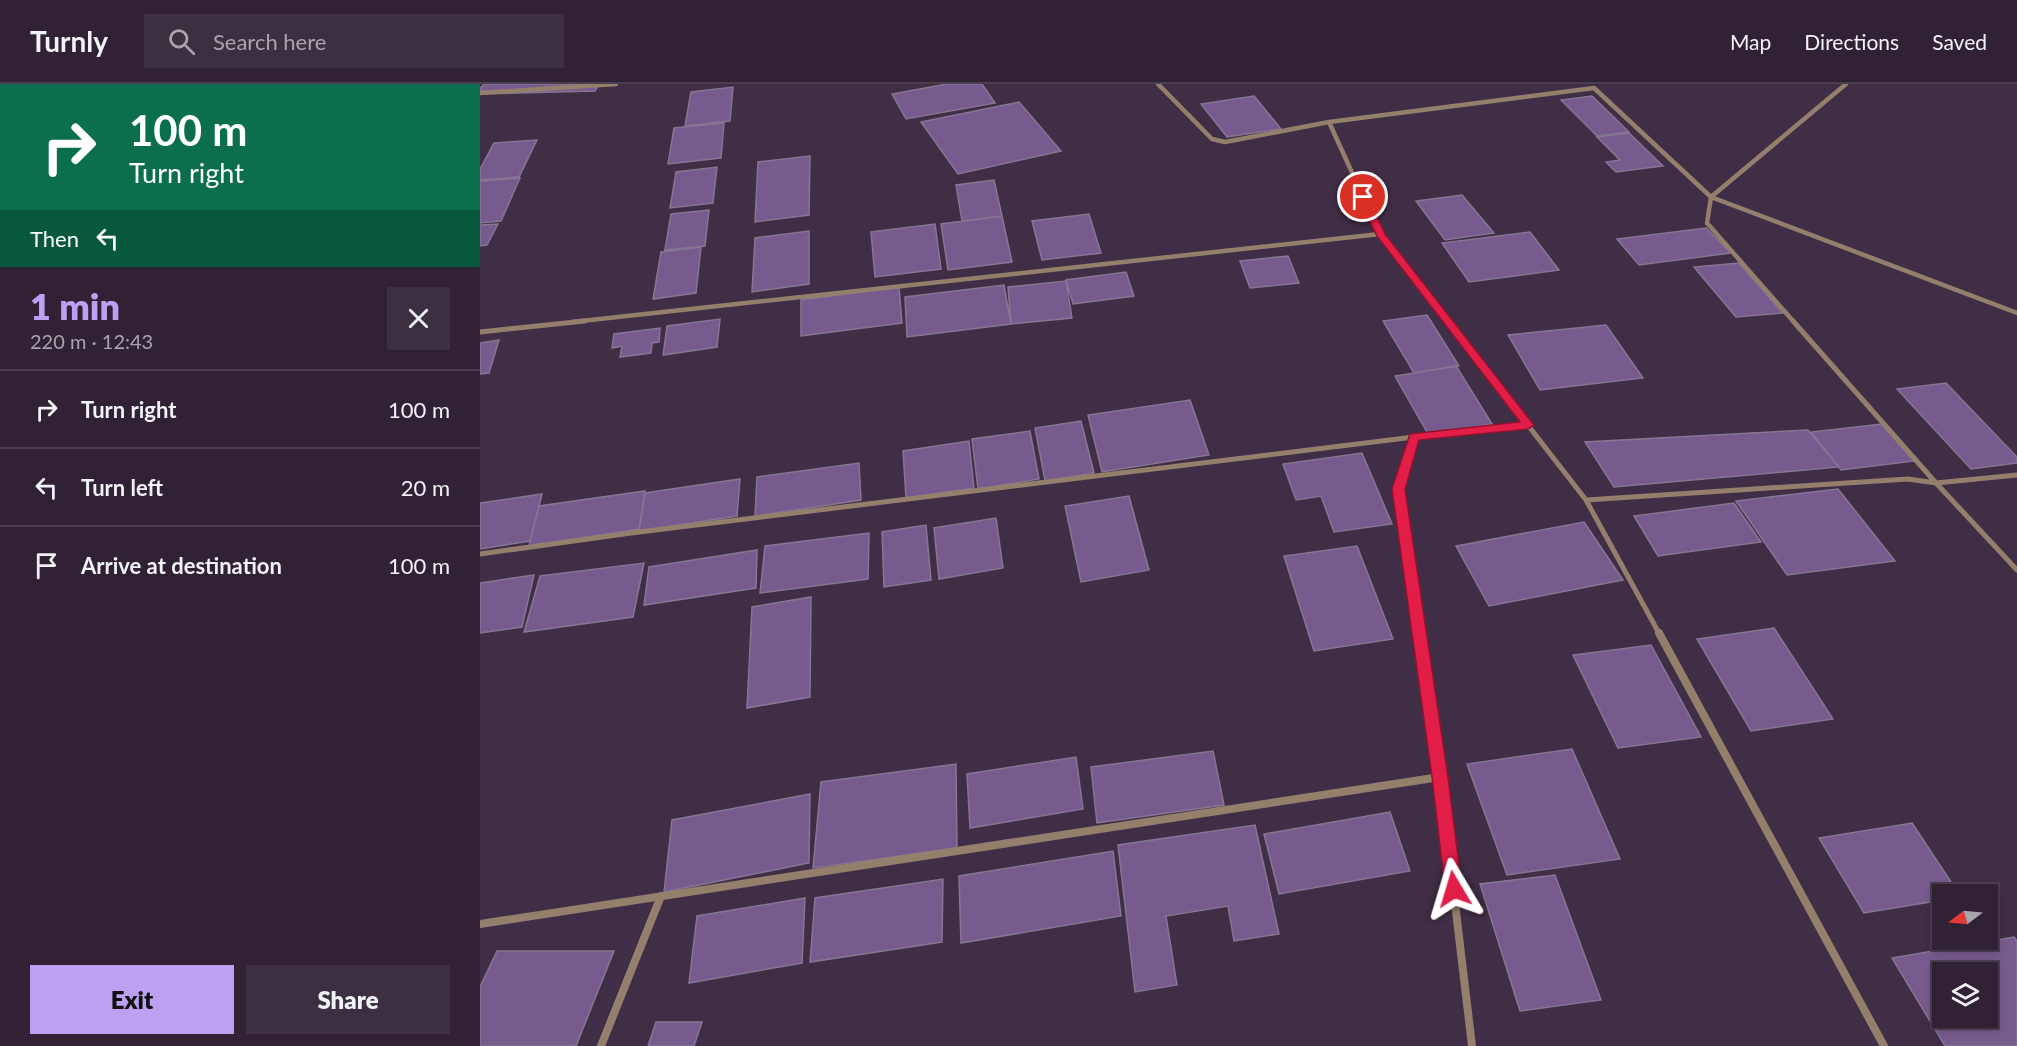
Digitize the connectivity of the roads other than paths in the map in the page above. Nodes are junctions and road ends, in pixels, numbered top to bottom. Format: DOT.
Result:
graph roads {
  1 [pos="616,84"];
  2 [pos="1158,84"];
  3 [pos="1846,84"];
  4 [pos="480,93"];
  5 [pos="1329,122"];
  6 [pos="1712,197"];
  7 [pos="1380,234"];
  8 [pos="2017,313"];
  9 [pos="480,332"];
  10 [pos="1528,425"];
  11 [pos="1414,436"];
  12 [pos="2017,475"];
  13 [pos="1936,483"];
  14 [pos="1586,500"];
  15 [pos="480,554"];
  16 [pos="2017,570"];
  17 [pos="1440,777"];
  18 [pos="661,896"];
  19 [pos="480,924"];
  20 [pos="601,1046"];
  21 [pos="1472,1046"];
  22 [pos="1884,1046"];
  1 -- 4 [label="street"];
  2 -- 5 [label="street"];
  3 -- 6 [label="street"];
  5 -- 6 [label="street"];
  5 -- 7 [label="street"];
  6 -- 8 [label="street"];
  6 -- 13 [label="street"];
  7 -- 9 [label="street"];
  7 -- 10 [label="street"];
  10 -- 11 [label="street"];
  10 -- 14 [label="street"];
  11 -- 15 [label="street"];
  11 -- 17 [label="street"];
  12 -- 13 [label="street"];
  13 -- 14 [label="street"];
  13 -- 16 [label="street"];
  14 -- 22 [label="street"];
  17 -- 18 [label="street"];
  17 -- 21 [label="street"];
  18 -- 19 [label="street"];
  18 -- 20 [label="street"];
}
